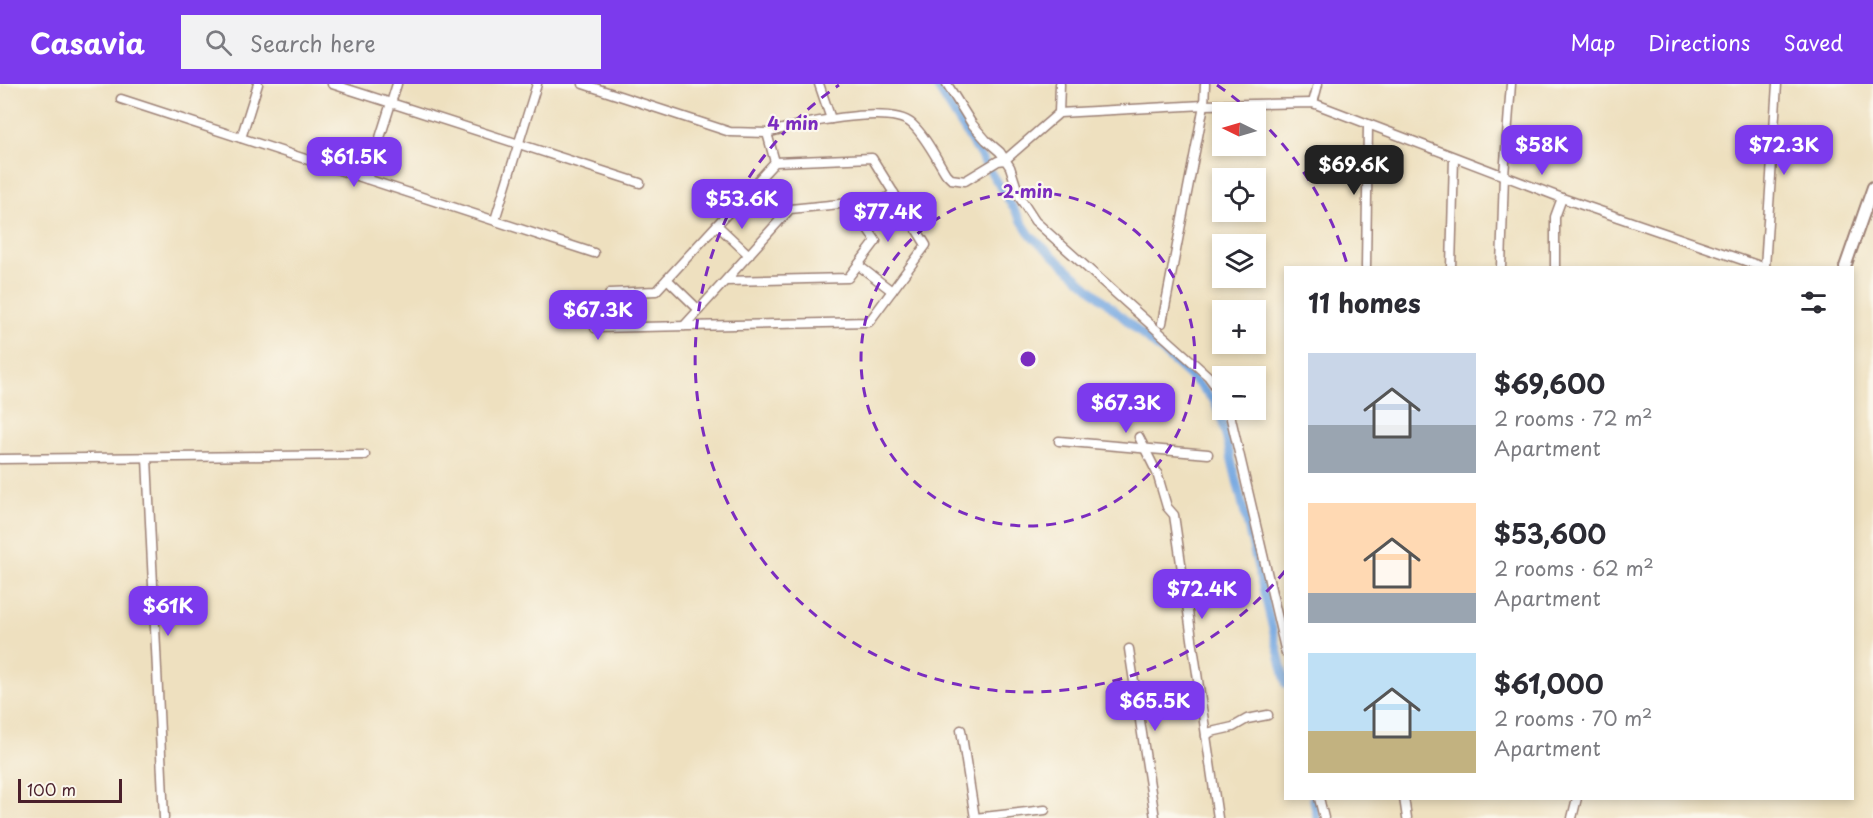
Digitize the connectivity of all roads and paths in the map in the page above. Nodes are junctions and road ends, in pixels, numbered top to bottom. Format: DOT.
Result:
graph roads {
  1 [pos="258,84"];
  2 [pos="332,84"];
  3 [pos="397,84"];
  4 [pos="537,84"];
  5 [pos="584,84"];
  6 [pos="819,84"];
  7 [pos="947,84"];
  8 [pos="1060,84"];
  9 [pos="1205,84"];
  10 [pos="1318,84"];
  11 [pos="1511,84"];
  12 [pos="1776,84"];
  13 [pos="121,99"];
  14 [pos="391,103"];
  15 [pos="1313,104"];
  16 [pos="1204,105"];
  17 [pos="1059,112"];
  18 [pos="831,119"];
  19 [pos="1368,125"];
  20 [pos="767,133"];
  21 [pos="241,138"];
  22 [pos="518,144"];
  23 [pos="1454,158"];
  24 [pos="1002,160"];
  25 [pos="775,162"];
  26 [pos="1504,176"];
  27 [pos="368,179"];
  28 [pos="640,183"];
  29 [pos="1873,186"];
  30 [pos="894,193"];
  31 [pos="1562,198"];
  32 [pos="859,216"];
  33 [pos="495,220"];
  34 [pos="717,225"];
  35 [pos="594,253"];
  36 [pos="749,255"];
  37 [pos="858,265"];
  38 [pos="1366,266"];
  39 [pos="1451,266"];
  40 [pos="1501,266"];
  41 [pos="1555,266"];
  42 [pos="1761,266"];
  43 [pos="1764,266"];
  44 [pos="1845,266"];
  45 [pos="667,279"];
  46 [pos="725,281"];
  47 [pos="892,291"];
  48 [pos="699,310"];
  49 [pos="1162,324"];
  50 [pos="684,326"];
  51 [pos="1212,381"];
  52 [pos="1231,420"];
  53 [pos="1139,437"];
  54 [pos="1059,441"];
  55 [pos="1145,449"];
  56 [pos="1208,454"];
  57 [pos="365,455"];
  58 [pos="147,458"];
  59 [pos="0,459"];
  60 [pos="1284,644"];
  61 [pos="1129,649"];
  62 [pos="1268,715"];
  63 [pos="961,730"];
  64 [pos="1206,736"];
  65 [pos="1320,800"];
  66 [pos="1404,800"];
  67 [pos="1576,800"];
  68 [pos="1045,810"];
  69 [pos="164,818"];
  70 [pos="975,818"];
  71 [pos="1155,818"];
  72 [pos="1218,818"];
  73 [pos="1324,818"];
  74 [pos="1407,818"];
  75 [pos="1572,818"];
  1 -- 21 [label="street"];
  2 -- 14 [label="street"];
  3 -- 14 [label="street"];
  4 -- 22 [label="street"];
  5 -- 20 [label="street"];
  6 -- 18 [label="street"];
  7 -- 24 [label="street"];
  8 -- 17 [label="street"];
  9 -- 16 [label="street"];
  10 -- 15 [label="street"];
  11 -- 26 [label="street"];
  12 -- 43 [label="street"];
  13 -- 21 [label="street"];
  14 -- 22 [label="street"];
  14 -- 27 [label="street"];
  15 -- 16 [label="street"];
  15 -- 19 [label="street"];
  16 -- 17 [label="street"];
  16 -- 49 [label="street"];
  17 -- 24 [label="street"];
  18 -- 20 [label="street"];
  18 -- 24 [label="street"];
  19 -- 23 [label="street"];
  19 -- 38 [label="street"];
  20 -- 25 [label="street"];
  21 -- 27 [label="street"];
  22 -- 28 [label="street"];
  22 -- 33 [label="street"];
  23 -- 26 [label="street"];
  23 -- 39 [label="street"];
  24 -- 51 [label="street"];
  25 -- 30 [label="street"];
  25 -- 34 [label="street"];
  26 -- 31 [label="street"];
  26 -- 40 [label="street"];
  27 -- 33 [label="street"];
  29 -- 44 [label="street"];
  30 -- 32 [label="street"];
  30 -- 47 [label="street"];
  31 -- 41 [label="street"];
  31 -- 42 [label="street"];
  32 -- 36 [label="street"];
  32 -- 37 [label="street"];
  33 -- 35 [label="street"];
  34 -- 36 [label="street"];
  34 -- 45 [label="street"];
  36 -- 46 [label="street"];
  37 -- 46 [label="street"];
  37 -- 47 [label="street"];
  45 -- 48 [label="street"];
  45 -- 50 [label="street"];
  46 -- 48 [label="street"];
  47 -- 50 [label="street"];
  48 -- 50 [label="street"];
  52 -- 60 [label="street"];
  53 -- 55 [label="street"];
  54 -- 55 [label="street"];
  55 -- 56 [label="street"];
  55 -- 64 [label="street"];
  57 -- 58 [label="street"];
  58 -- 59 [label="street"];
  58 -- 69 [label="street"];
  61 -- 71 [label="street"];
  62 -- 64 [label="street"];
  63 -- 70 [label="street"];
  64 -- 72 [label="street"];
  65 -- 73 [label="street"];
  66 -- 74 [label="street"];
  67 -- 75 [label="street"];
  68 -- 70 [label="street"];
}
